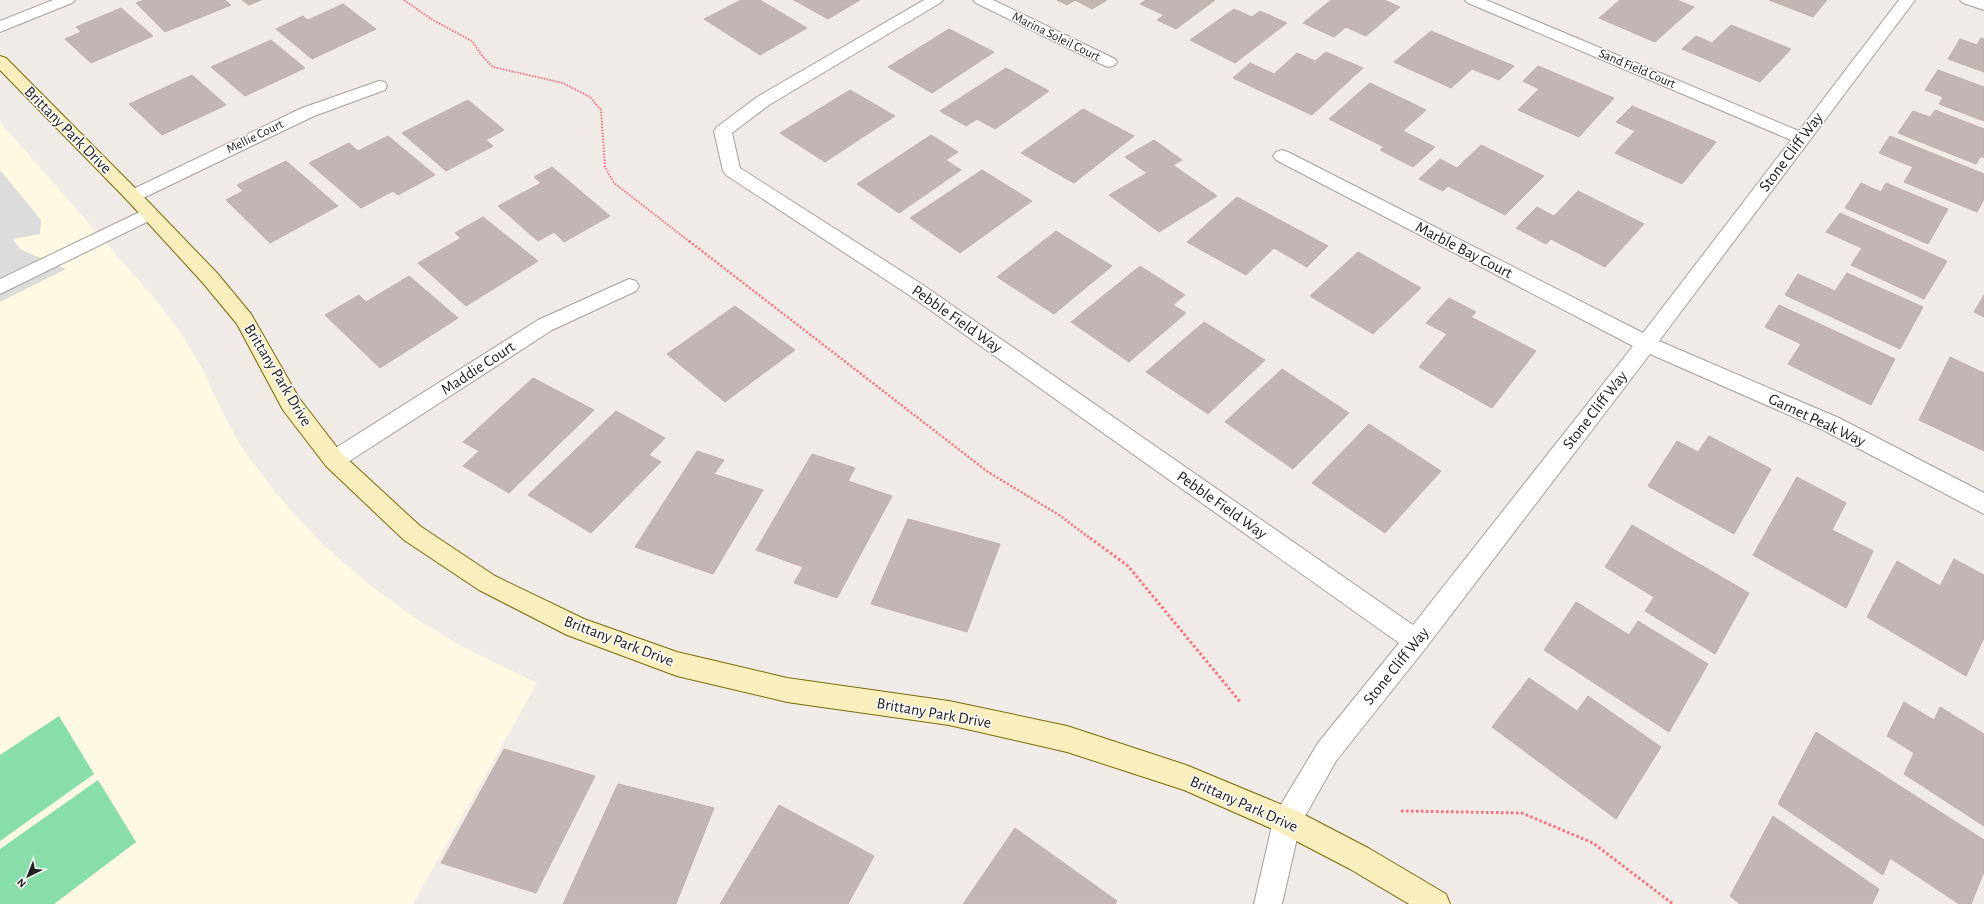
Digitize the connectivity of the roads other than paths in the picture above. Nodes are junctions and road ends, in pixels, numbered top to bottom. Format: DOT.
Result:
graph roads {
  1 [pos="66,0"];
  2 [pos="935,0"];
  3 [pos="981,0"];
  4 [pos="1474,0"];
  5 [pos="1907,0"];
  6 [pos="1968,0"];
  7 [pos="1984,5"];
  8 [pos="0,28"];
  9 [pos="0,61"];
  10 [pos="1109,62"];
  11 [pos="379,86"];
  12 [pos="1801,138"];
  13 [pos="1282,156"];
  14 [pos="133,196"];
  15 [pos="148,214"];
  16 [pos="629,286"];
  17 [pos="0,287"];
  18 [pos="1646,344"];
  19 [pos="334,460"];
  20 [pos="1984,504"];
  21 [pos="1416,641"];
  22 [pos="1287,821"];
  23 [pos="1268,904"];
  24 [pos="1436,904"];
  1 -- 8 [label="street"];
  2 -- 21 [label="street, Pebble Field Way"];
  3 -- 10 [label="street, Marina Soleil Court"];
  4 -- 12 [label="street, Sand Field Court"];
  5 -- 12 [label="street, Stone Cliff Way"];
  6 -- 7 [label="street"];
  9 -- 14 [label="street, Brittany Park Drive"];
  11 -- 14 [label="street, Mellie Court"];
  12 -- 18 [label="street, Stone Cliff Way"];
  13 -- 18 [label="street, Marble Bay Court"];
  14 -- 15 [label="street, Brittany Park Drive"];
  15 -- 17 [label="street"];
  15 -- 19 [label="street, Brittany Park Drive"];
  16 -- 19 [label="street, Maddie Court"];
  18 -- 20 [label="street, Garnet Peak Way"];
  18 -- 21 [label="street, Stone Cliff Way"];
  19 -- 22 [label="street, Brittany Park Drive"];
  21 -- 22 [label="street, Stone Cliff Way"];
  22 -- 23 [label="street, Stone Cliff Way"];
  22 -- 24 [label="street, Brittany Park Drive"];
}
